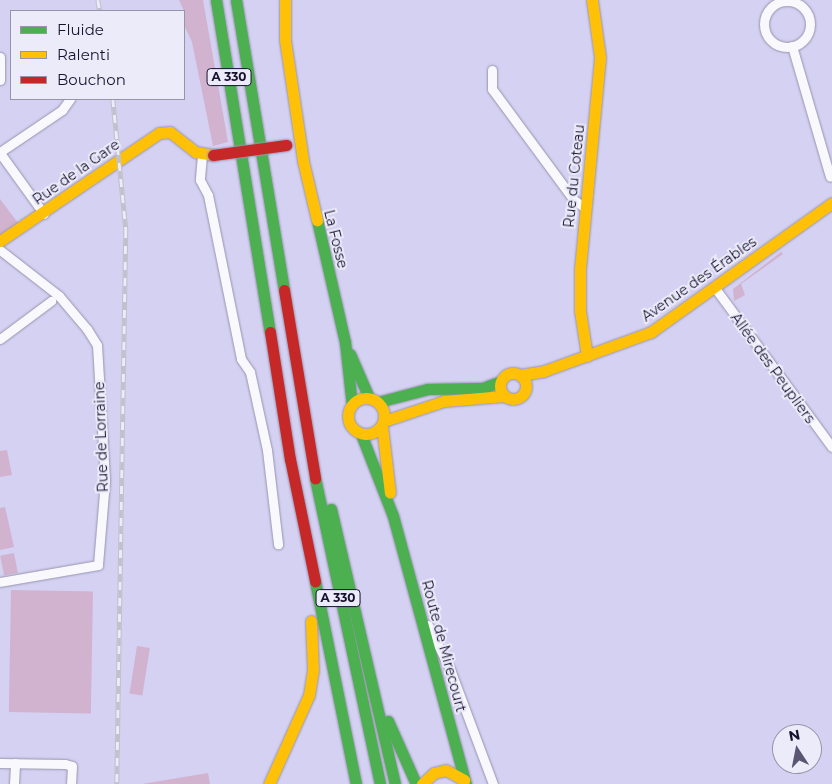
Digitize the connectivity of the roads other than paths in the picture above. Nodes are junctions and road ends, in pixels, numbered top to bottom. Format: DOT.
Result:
graph roads {
  1 [pos="216,0"];
  2 [pos="236,0"];
  3 [pos="285,0"];
  4 [pos="592,0"];
  5 [pos="792,46"];
  6 [pos="0,57"];
  7 [pos="492,70"];
  8 [pos="0,80"];
  9 [pos="69,100"];
  10 [pos="300,143"];
  11 [pos="0,153"];
  12 [pos="207,155"];
  13 [pos="830,177"];
  14 [pos="832,203"];
  15 [pos="586,208"];
  16 [pos="44,214"];
  17 [pos="0,241"];
  18 [pos="0,250"];
  19 [pos="715,288"];
  20 [pos="51,301"];
  21 [pos="0,339"];
  22 [pos="345,342"];
  23 [pos="588,356"];
  24 [pos="544,371"];
  25 [pos="520,375"];
  26 [pos="501,381"];
  27 [pos="526,388"];
  28 [pos="504,396"];
  29 [pos="373,400"];
  30 [pos="352,405"];
  31 [pos="303,411"];
  32 [pos="383,424"];
  33 [pos="361,434"];
  34 [pos="832,447"];
  35 [pos="393,516"];
  36 [pos="278,544"];
  37 [pos="308,559"];
  38 [pos="0,582"];
  39 [pos="414,596"];
  40 [pos="358,623"];
  41 [pos="0,762"];
  42 [pos="14,763"];
  43 [pos="465,782"];
  44 [pos="14,784"];
  45 [pos="71,784"];
  46 [pos="268,784"];
  47 [pos="356,784"];
  48 [pos="380,784"];
  49 [pos="395,784"];
  50 [pos="416,784"];
  51 [pos="422,784"];
  52 [pos="493,784"];
  1 -- 37 [label="main road, A 330"];
  2 -- 31 [label="main road, A 330"];
  3 -- 10 [label="main road"];
  4 -- 15 [label="main road, Rue du Coteau"];
  5 -- 5 [label="street"];
  5 -- 13 [label="street"];
  6 -- 8 [label="street"];
  7 -- 15 [label="street"];
  9 -- 11 [label="street"];
  10 -- 12 [label="main road, bridge"];
  10 -- 22 [label="main road, La Fosse"];
  11 -- 16 [label="street"];
  12 -- 16 [label="main road, Rue de la Gare"];
  12 -- 36 [label="street"];
  14 -- 19 [label="main road, Avenue des Érables"];
  15 -- 23 [label="main road, Rue du Coteau"];
  16 -- 17 [label="main road, Rue de la Gare"];
  18 -- 38 [label="street, Rue de Lorraine"];
  19 -- 23 [label="main road, Avenue des Érables"];
  19 -- 34 [label="street, Allée des Peupliers"];
  20 -- 21 [label="street"];
  22 -- 29 [label="main road, La Fosse"];
  22 -- 30 [label="main road, La Fosse"];
  23 -- 24 [label="main road, Avenue des Érables"];
  24 -- 25 [label="main road, Avenue des Érables"];
  24 -- 27 [label="main road, Avenue des Érables"];
  25 -- 26 [label="main road"];
  25 -- 27 [label="main road"];
  26 -- 28 [label="main road"];
  26 -- 29 [label="main road"];
  27 -- 28 [label="main road"];
  28 -- 32 [label="main road"];
  29 -- 30 [label="main road"];
  29 -- 32 [label="main road"];
  30 -- 33 [label="main road"];
  31 -- 40 [label="main road"];
  31 -- 48 [label="main road, A 330"];
  32 -- 33 [label="main road"];
  32 -- 35 [label="main road, Route de Mirecourt"];
  33 -- 35 [label="main road, Route de Mirecourt"];
  35 -- 39 [label="main road, Route de Mirecourt"];
  37 -- 46 [label="main road"];
  37 -- 47 [label="main road, A 330"];
  39 -- 43 [label="main road, Route de Mirecourt"];
  39 -- 52 [label="street"];
  40 -- 49 [label="main road"];
  40 -- 50 [label="main road"];
  41 -- 42 [label="street"];
  42 -- 44 [label="street"];
  42 -- 45 [label="street"];
  43 -- 51 [label="main road"];
}
